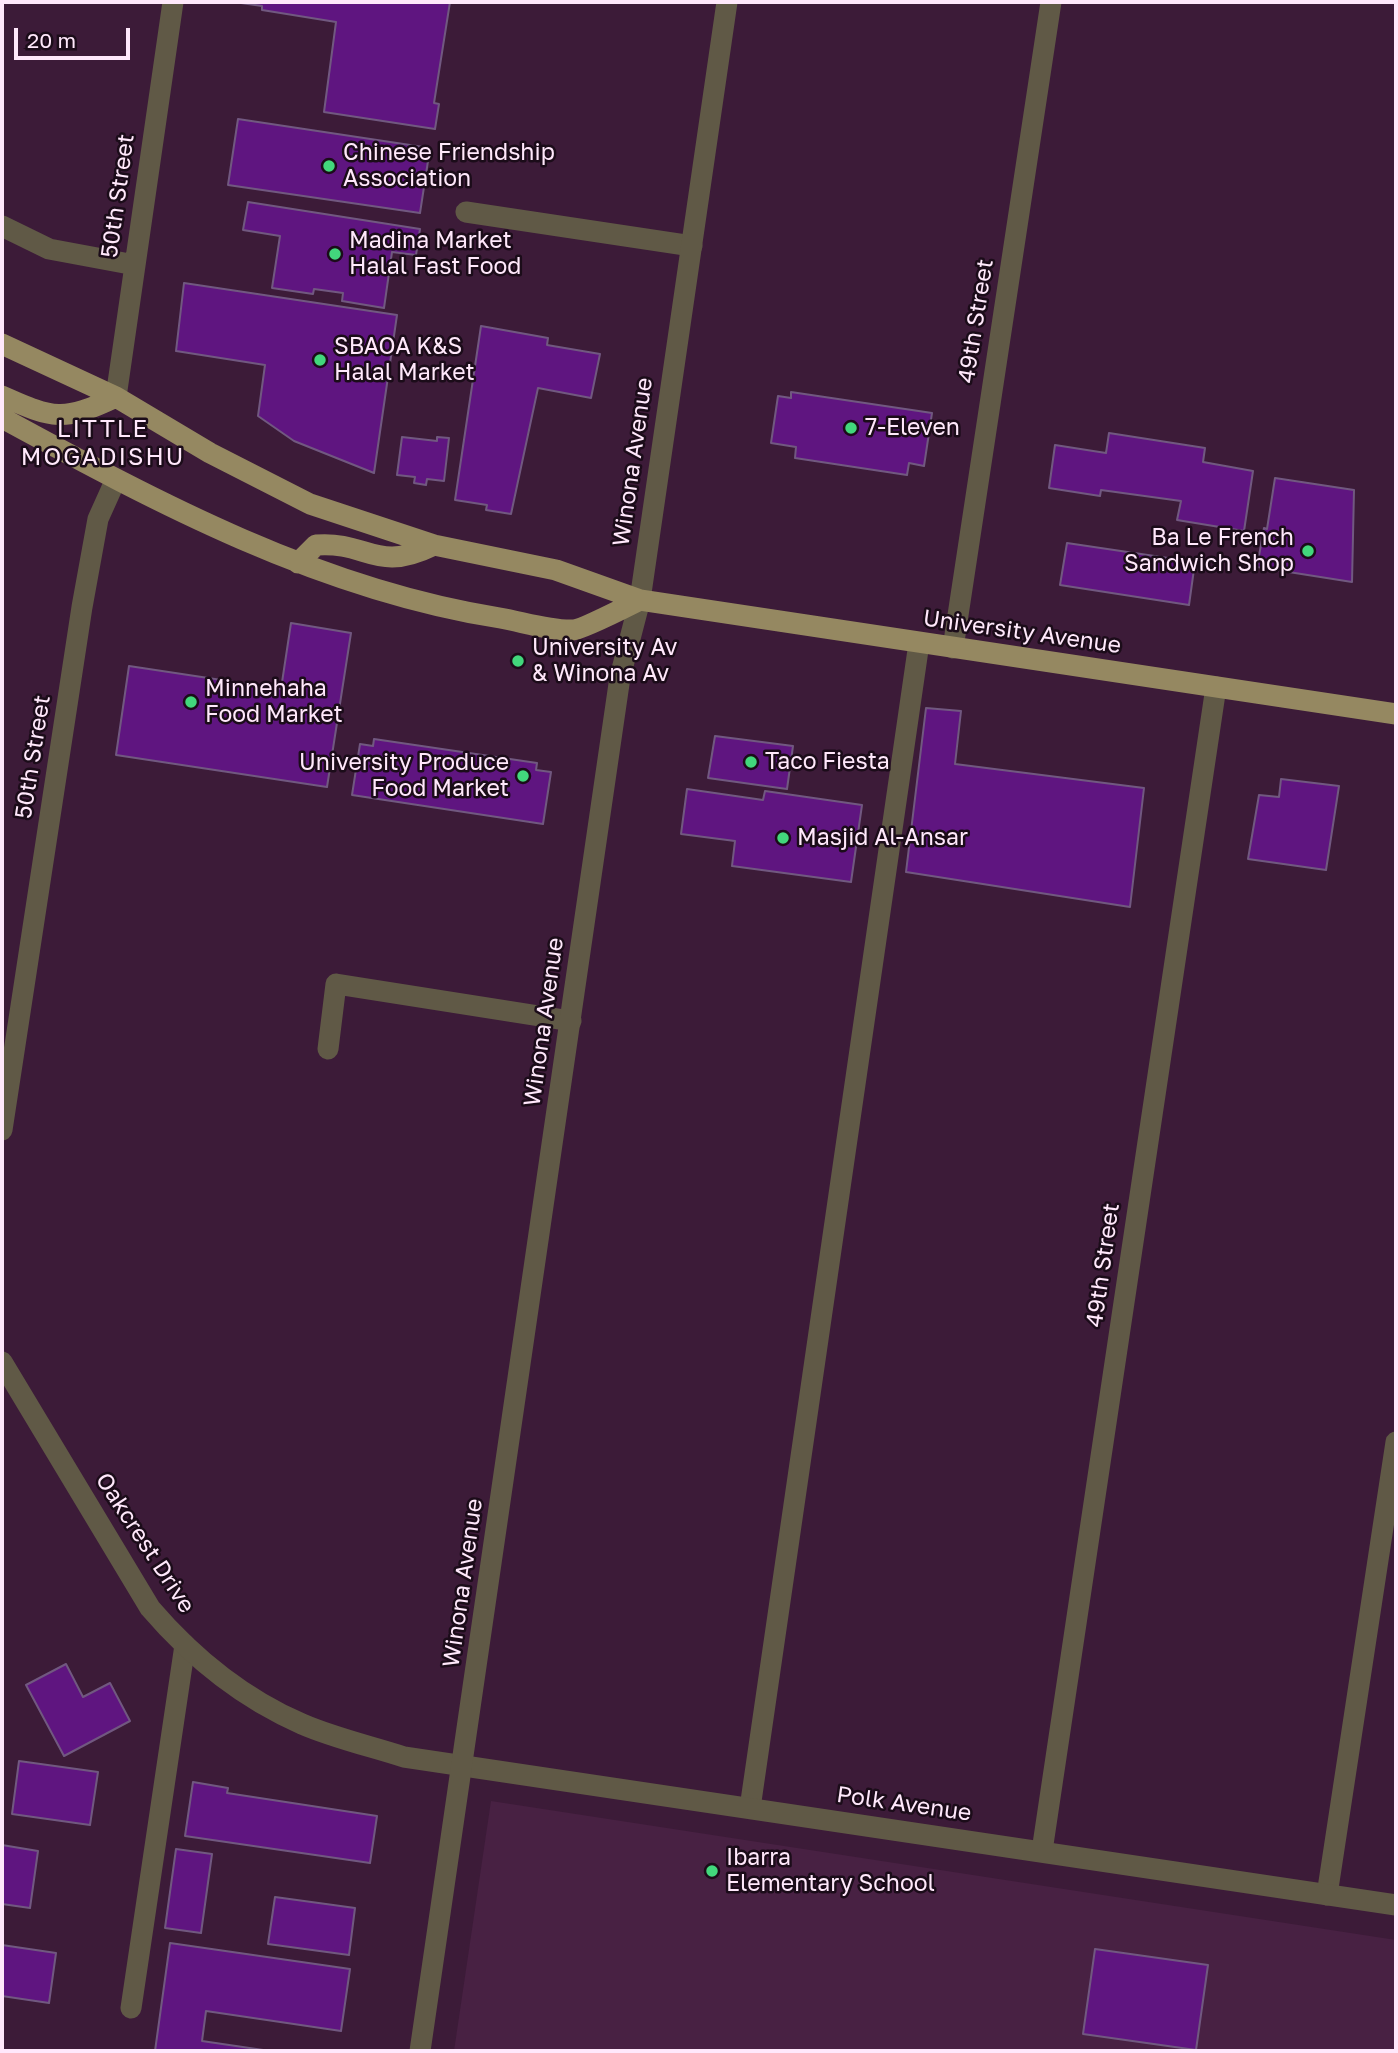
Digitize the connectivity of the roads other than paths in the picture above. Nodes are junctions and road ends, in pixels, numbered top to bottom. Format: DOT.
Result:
graph roads {
  1 [pos="173,2"];
  2 [pos="727,2"];
  3 [pos="1051,2"];
  4 [pos="466,212"];
  5 [pos="2,226"];
  6 [pos="692,246"];
  7 [pos="135,265"];
  8 [pos="2,344"];
  9 [pos="2,396"];
  10 [pos="116,397"];
  11 [pos="2,418"];
  12 [pos="116,479"];
  13 [pos="434,545"];
  14 [pos="298,563"];
  15 [pos="640,600"];
  16 [pos="919,643"];
  17 [pos="953,648"];
  18 [pos="1216,687"];
  19 [pos="1396,714"];
  20 [pos="571,1021"];
  21 [pos="328,1049"];
  22 [pos="7,1069"];
  23 [pos="2,1130"];
  24 [pos="2,1362"];
  25 [pos="1396,1442"];
  26 [pos="185,1645"];
  27 [pos="404,1757"];
  28 [pos="464,1764"];
  29 [pos="750,1808"];
  30 [pos="1042,1851"];
  31 [pos="1327,1895"];
  32 [pos="1396,1905"];
  33 [pos="131,2008"];
  34 [pos="420,2051"];
  1 -- 7 [label="street, 50th Street"];
  2 -- 6 [label="street, Winona Avenue"];
  3 -- 17 [label="street, 49th Street"];
  4 -- 6 [label="street"];
  5 -- 7 [label="street"];
  6 -- 15 [label="street, Winona Avenue"];
  7 -- 10 [label="street, 50th Street"];
  8 -- 10 [label="main road, University Avenue"];
  9 -- 10 [label="main road"];
  10 -- 13 [label="main road, University Avenue"];
  11 -- 12 [label="main road"];
  12 -- 14 [label="main road"];
  12 -- 22 [label="street, 50th Street"];
  13 -- 14 [label="main road"];
  13 -- 15 [label="main road, University Avenue"];
  14 -- 15 [label="main road"];
  15 -- 16 [label="main road, University Avenue"];
  15 -- 20 [label="street, Winona Avenue"];
  16 -- 17 [label="main road, University Avenue"];
  16 -- 29 [label="street"];
  17 -- 18 [label="main road, University Avenue"];
  18 -- 19 [label="main road, University Avenue"];
  18 -- 30 [label="street, 49th Street"];
  20 -- 21 [label="street"];
  20 -- 28 [label="street, Winona Avenue"];
  22 -- 23 [label="street, 50th Street"];
  24 -- 26 [label="street, Oakcrest Drive"];
  25 -- 31 [label="street"];
  26 -- 27 [label="street, Oakcrest Drive"];
  26 -- 33 [label="street"];
  27 -- 28 [label="street, Polk Avenue"];
  28 -- 29 [label="street, Polk Avenue"];
  28 -- 34 [label="street, Winona Avenue"];
  29 -- 30 [label="street, Polk Avenue"];
  30 -- 31 [label="street, Polk Avenue"];
  31 -- 32 [label="street, Polk Avenue"];
}
